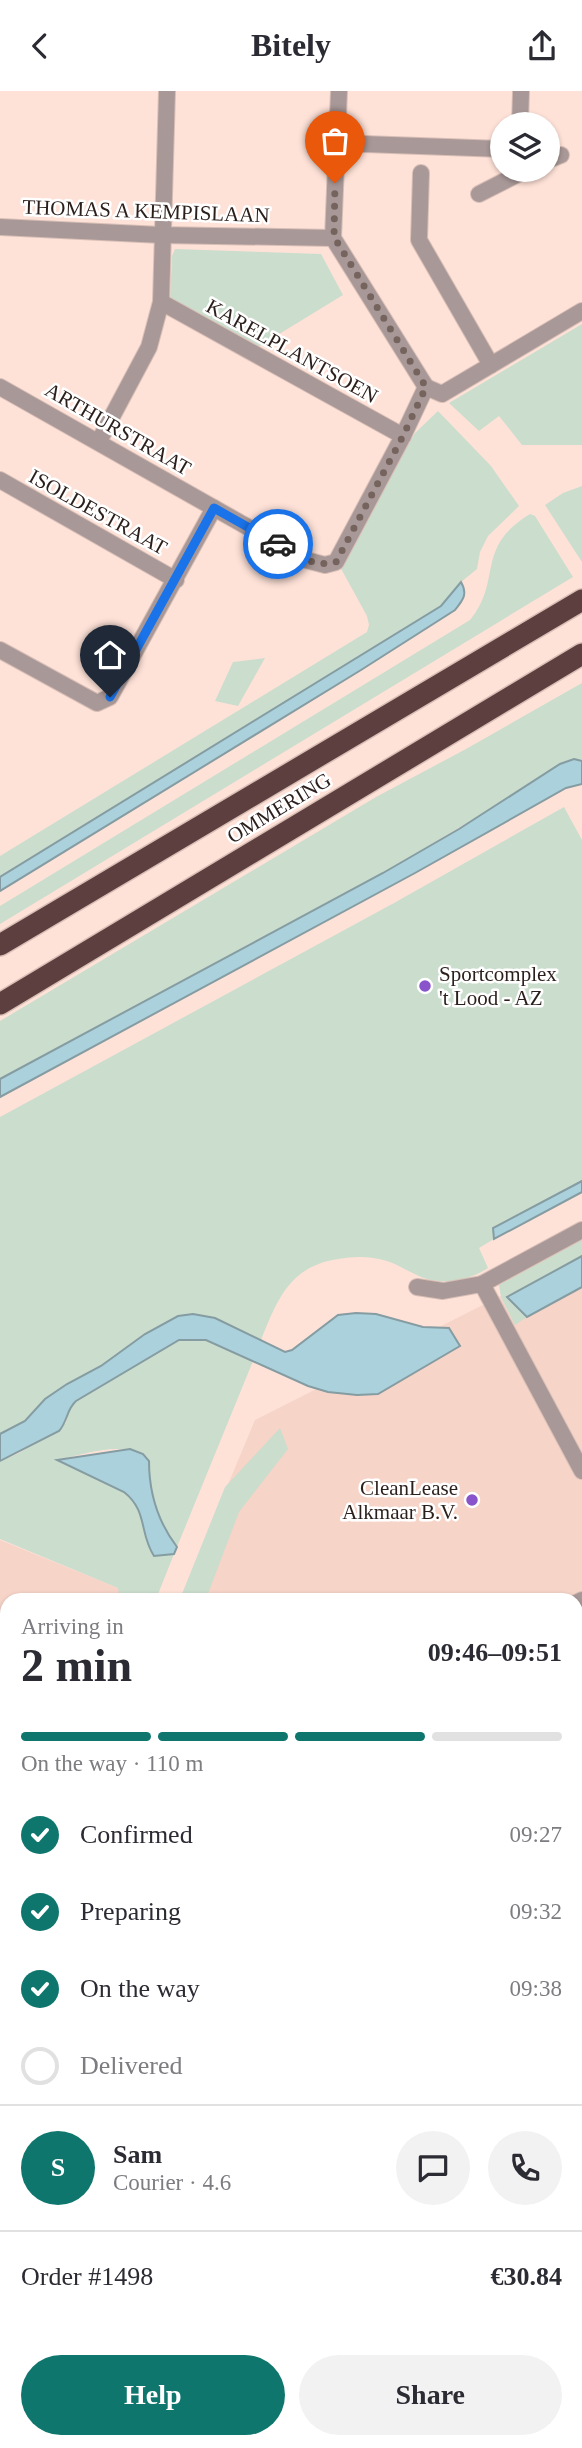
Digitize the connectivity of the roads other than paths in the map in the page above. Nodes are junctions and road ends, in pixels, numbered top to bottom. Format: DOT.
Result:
graph roads {
  1 [pos="167,91"];
  2 [pos="339,91"];
  3 [pos="520,91"];
  4 [pos="520,112"];
  5 [pos="337,143"];
  6 [pos="490,149"];
  7 [pos="421,173"];
  8 [pos="502,182"];
  9 [pos="479,194"];
  10 [pos="0,227"];
  11 [pos="161,235"];
  12 [pos="334,237"];
  13 [pos="161,302"];
  14 [pos="582,310"];
  15 [pos="491,365"];
  16 [pos="0,387"];
  17 [pos="426,387"];
  18 [pos="403,436"];
  19 [pos="99,441"];
  20 [pos="0,481"];
  21 [pos="214,508"];
  22 [pos="176,580"];
  23 [pos="582,600"];
  24 [pos="0,650"];
  25 [pos="582,654"];
  26 [pos="0,945"];
  27 [pos="0,1004"];
  28 [pos="582,1230"];
  29 [pos="482,1284"];
  30 [pos="417,1287"];
  31 [pos="582,1471"];
  1 -- 11 [label="street"];
  2 -- 5 [label="street"];
  3 -- 4 [label="street"];
  5 -- 6 [label="street"];
  5 -- 12 [label="street"];
  7 -- 15 [label="street"];
  8 -- 9 [label="street"];
  10 -- 11 [label="street, THOMAS A KEMPISLAAN"];
  11 -- 12 [label="street, THOMAS A KEMPISLAAN"];
  11 -- 13 [label="street"];
  12 -- 17 [label="street"];
  13 -- 18 [label="street, KARELPLANTSOEN"];
  13 -- 19 [label="street"];
  14 -- 15 [label="street"];
  15 -- 17 [label="street"];
  16 -- 19 [label="street, ARTHURSTRAAT"];
  17 -- 18 [label="street"];
  18 -- 21 [label="street, ARTHURSTRAAT"];
  19 -- 21 [label="street, ARTHURSTRAAT"];
  20 -- 22 [label="street, ISOLDESTRAAT"];
  21 -- 22 [label="street"];
  22 -- 24 [label="street"];
  23 -- 26 [label="highway, OMMERING"];
  25 -- 27 [label="highway, OMMERING"];
  28 -- 29 [label="street"];
  29 -- 30 [label="street"];
  29 -- 31 [label="street"];
}
